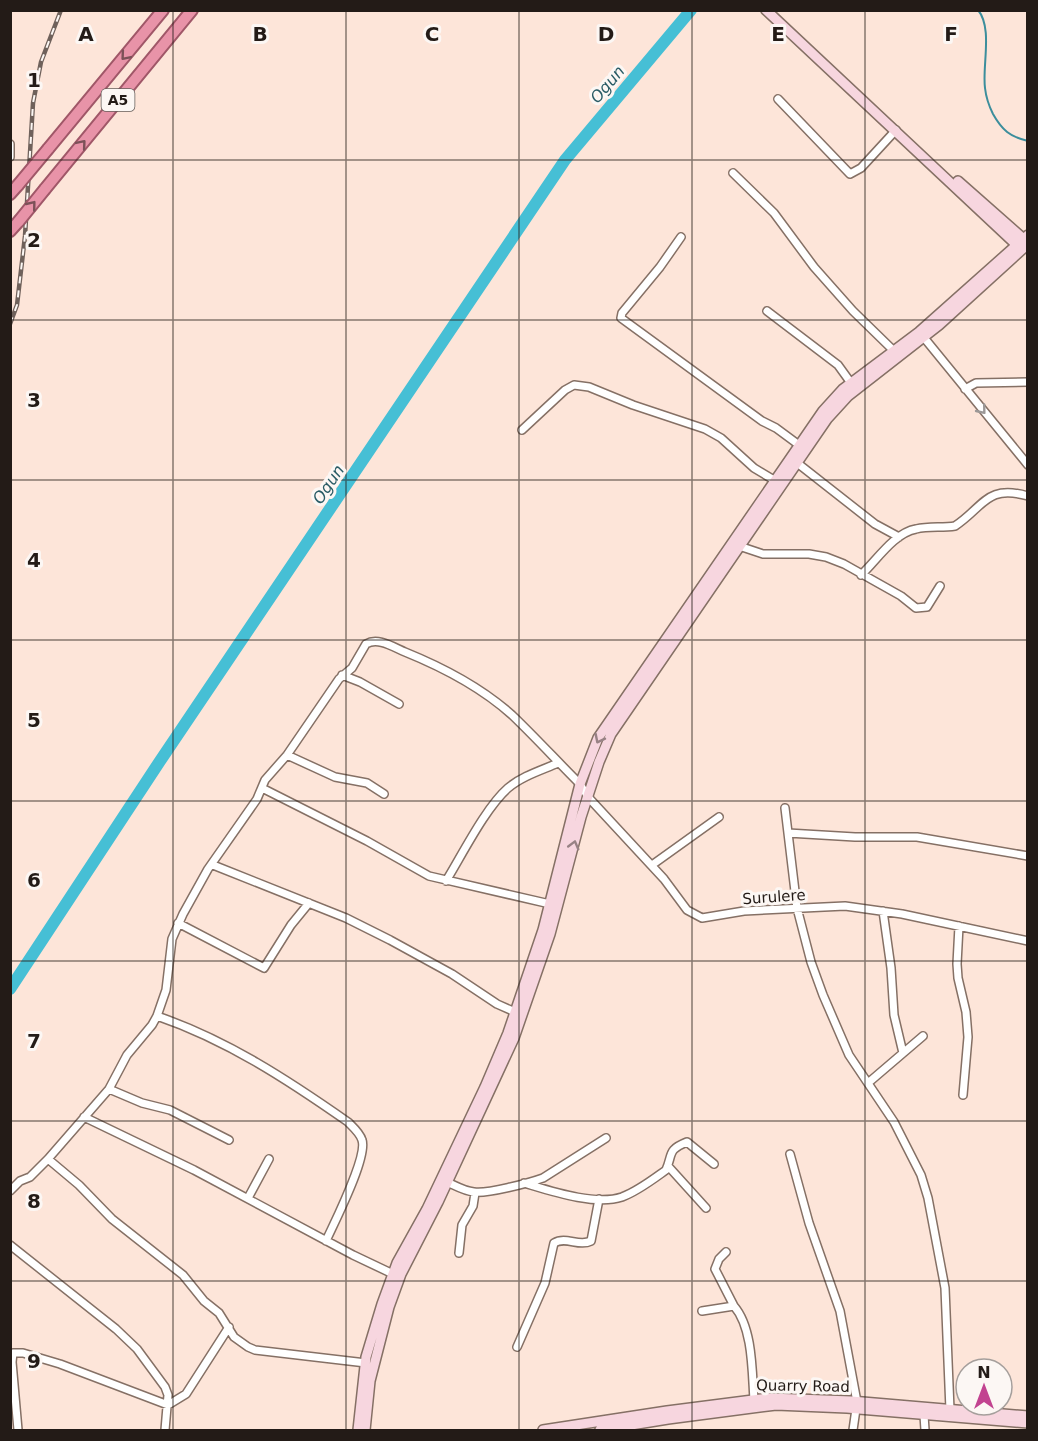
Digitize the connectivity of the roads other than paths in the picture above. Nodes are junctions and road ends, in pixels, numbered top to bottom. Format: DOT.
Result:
graph roads {
  1 [pos="163,10"];
  2 [pos="192,10"];
  3 [pos="766,10"];
  4 [pos="774,10"];
  5 [pos="778,99"];
  6 [pos="896,130"];
  7 [pos="10,144"];
  8 [pos="10,157"];
  9 [pos="733,173"];
  10 [pos="14,189"];
  11 [pos="10,231"];
  12 [pos="681,237"];
  13 [pos="1024,242"];
  14 [pos="767,311"];
  15 [pos="922,335"];
  16 [pos="894,351"];
  17 [pos="1028,382"];
  18 [pos="851,383"];
  19 [pos="965,389"];
  20 [pos="522,430"];
  21 [pos="799,445"];
  22 [pos="796,462"];
  23 [pos="1028,465"];
  24 [pos="774,480"];
  25 [pos="1028,496"];
  26 [pos="899,537"];
  27 [pos="739,546"];
  28 [pos="861,575"];
  29 [pos="940,586"];
  30 [pos="342,675"];
  31 [pos="399,704"];
  32 [pos="286,754"];
  33 [pos="558,763"];
  34 [pos="580,784"];
  35 [pos="262,788"];
  36 [pos="384,794"];
  37 [pos="588,796"];
  38 [pos="785,808"];
  39 [pos="719,816"];
  40 [pos="788,833"];
  41 [pos="1028,856"];
  42 [pos="213,865"];
  43 [pos="652,865"];
  44 [pos="446,881"];
  45 [pos="309,903"];
  46 [pos="549,904"];
  47 [pos="797,908"];
  48 [pos="883,911"];
  49 [pos="178,923"];
  50 [pos="959,926"];
  51 [pos="1028,941"];
  52 [pos="515,1012"];
  53 [pos="157,1016"];
  54 [pos="923,1035"];
  55 [pos="903,1053"];
  56 [pos="868,1083"];
  57 [pos="109,1089"];
  58 [pos="963,1095"];
  59 [pos="84,1117"];
  60 [pos="606,1138"];
  61 [pos="230,1140"];
  62 [pos="790,1154"];
  63 [pos="48,1159"];
  64 [pos="269,1159"];
  65 [pos="714,1164"];
  66 [pos="668,1166"];
  67 [pos="447,1182"];
  68 [pos="524,1183"];
  69 [pos="10,1191"];
  70 [pos="475,1192"];
  71 [pos="248,1198"];
  72 [pos="599,1199"];
  73 [pos="706,1208"];
  74 [pos="326,1241"];
  75 [pos="10,1245"];
  76 [pos="726,1252"];
  77 [pos="459,1253"];
  78 [pos="393,1274"];
  79 [pos="734,1306"];
  80 [pos="702,1311"];
  81 [pos="229,1328"];
  82 [pos="517,1347"];
  83 [pos="366,1363"];
  84 [pos="754,1400"];
  85 [pos="168,1405"];
  86 [pos="856,1405"];
  87 [pos="950,1410"];
  88 [pos="924,1415"];
  89 [pos="1028,1416"];
  90 [pos="1028,1423"];
  91 [pos="639,1428"];
  92 [pos="18,1431"];
  93 [pos="165,1431"];
  94 [pos="357,1431"];
  95 [pos="365,1431"];
  96 [pos="543,1431"];
  97 [pos="600,1431"];
  98 [pos="853,1431"];
  99 [pos="925,1431"];
  1 -- 10 [label="highway, A5, one-way, bridge"];
  11 -- 2 [label="highway, A5, one-way, bridge"];
  3 -- 6 [label="main road"];
  4 -- 13 [label="main road"];
  5 -- 6 [label="street"];
  6 -- 13 [label="main road"];
  7 -- 8 [label="street"];
  9 -- 16 [label="street"];
  12 -- 21 [label="street"];
  13 -- 15 [label="main road"];
  14 -- 18 [label="street"];
  15 -- 16 [label="main road"];
  15 -- 19 [label="street"];
  15 -- 22 [label="main road"];
  16 -- 18 [label="main road"];
  17 -- 19 [label="street"];
  18 -- 21 [label="main road"];
  19 -- 23 [label="street, one-way"];
  20 -- 24 [label="street"];
  21 -- 24 [label="main road"];
  22 -- 26 [label="street"];
  22 -- 27 [label="main road"];
  24 -- 34 [label="main road, one-way"];
  25 -- 26 [label="street"];
  26 -- 28 [label="street"];
  27 -- 28 [label="street"];
  27 -- 37 [label="main road"];
  28 -- 29 [label="street"];
  30 -- 31 [label="street"];
  30 -- 32 [label="street"];
  30 -- 33 [label="street, Surulere"];
  32 -- 35 [label="street"];
  32 -- 36 [label="street"];
  33 -- 34 [label="street, Surulere"];
  33 -- 44 [label="street"];
  34 -- 37 [label="street, Surulere"];
  34 -- 46 [label="main road"];
  35 -- 42 [label="street"];
  35 -- 44 [label="street"];
  37 -- 43 [label="street, Surulere"];
  67 -- 37 [label="main road, one-way"];
  38 -- 40 [label="street"];
  39 -- 43 [label="street"];
  40 -- 41 [label="street"];
  40 -- 47 [label="street"];
  42 -- 45 [label="street"];
  42 -- 49 [label="street"];
  43 -- 47 [label="street, Surulere"];
  44 -- 46 [label="street"];
  45 -- 49 [label="street"];
  45 -- 52 [label="street"];
  46 -- 52 [label="main road"];
  47 -- 48 [label="street, Surulere"];
  47 -- 56 [label="street"];
  48 -- 50 [label="street, Surulere"];
  48 -- 55 [label="street"];
  49 -- 53 [label="street"];
  50 -- 51 [label="street, Surulere"];
  50 -- 58 [label="street"];
  52 -- 78 [label="main road"];
  53 -- 57 [label="street"];
  53 -- 74 [label="street"];
  54 -- 55 [label="street"];
  55 -- 56 [label="street"];
  56 -- 87 [label="street"];
  57 -- 59 [label="street"];
  57 -- 61 [label="street"];
  59 -- 63 [label="street"];
  59 -- 71 [label="street"];
  60 -- 68 [label="street"];
  62 -- 86 [label="street"];
  63 -- 69 [label="street"];
  63 -- 81 [label="street"];
  64 -- 71 [label="street"];
  65 -- 66 [label="street"];
  66 -- 72 [label="street"];
  66 -- 73 [label="street"];
  67 -- 70 [label="street"];
  67 -- 95 [label="main road"];
  68 -- 70 [label="street"];
  68 -- 72 [label="street"];
  70 -- 77 [label="street"];
  71 -- 74 [label="street"];
  72 -- 82 [label="street"];
  74 -- 78 [label="street"];
  75 -- 85 [label="street"];
  76 -- 79 [label="street"];
  78 -- 83 [label="main road"];
  79 -- 80 [label="street"];
  79 -- 84 [label="street"];
  81 -- 83 [label="street"];
  81 -- 85 [label="street"];
  83 -- 94 [label="main road"];
  84 -- 86 [label="main road, Quarry Road"];
  84 -- 96 [label="main road, Quarry Road"];
  85 -- 92 [label="street"];
  85 -- 93 [label="street"];
  86 -- 87 [label="main road, Quarry Road"];
  86 -- 88 [label="main road, Quarry Road"];
  86 -- 91 [label="main road, Quarry Road"];
  86 -- 98 [label="street"];
  87 -- 89 [label="main road, Quarry Road"];
  88 -- 90 [label="main road, Quarry Road"];
  88 -- 99 [label="street"];
  91 -- 97 [label="main road, Quarry Road"];
}
